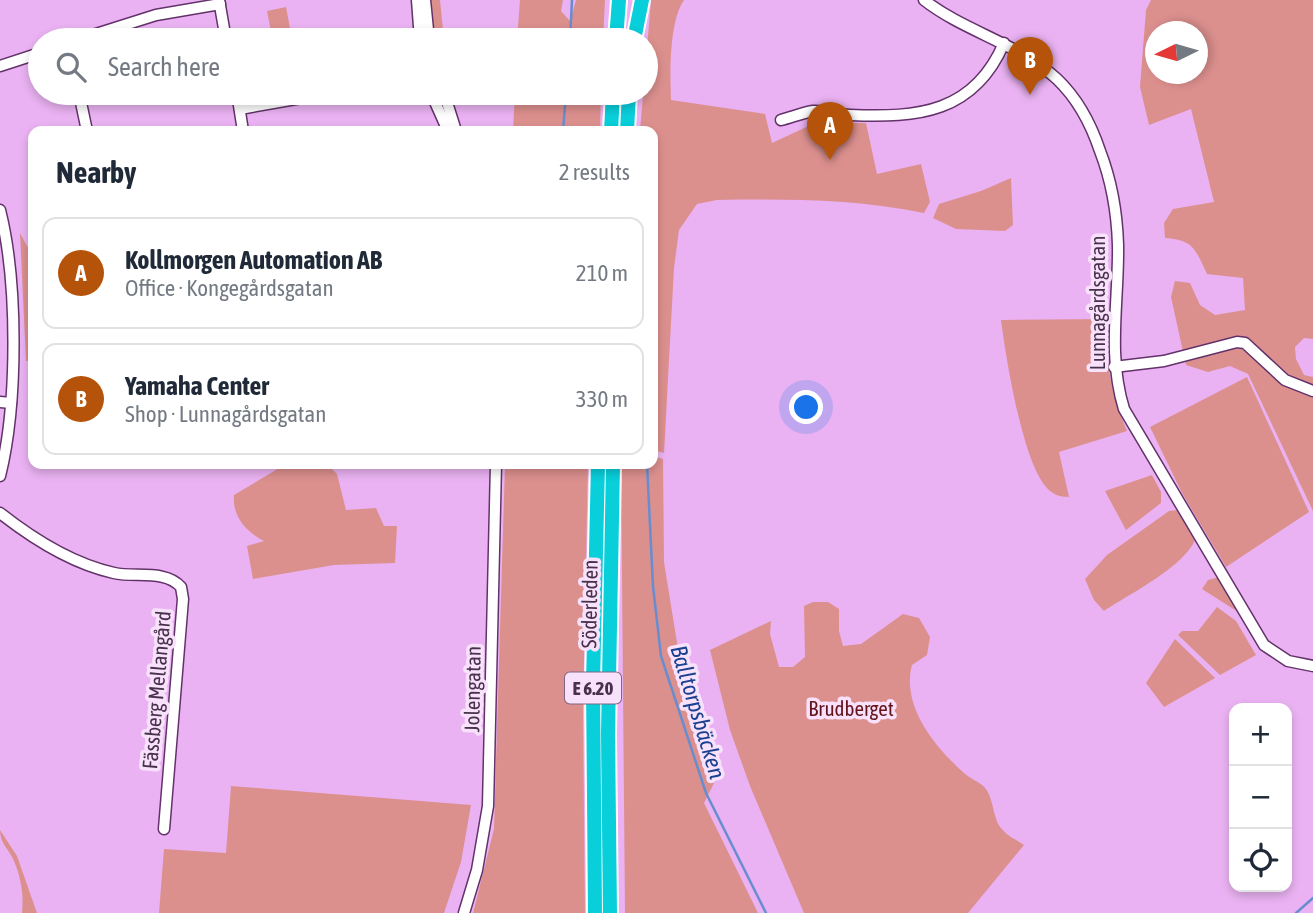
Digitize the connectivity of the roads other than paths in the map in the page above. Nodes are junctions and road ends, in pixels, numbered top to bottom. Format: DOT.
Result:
graph roads {
  1 [pos="417,0"];
  2 [pos="425,0"];
  3 [pos="619,0"];
  4 [pos="633,0"];
  5 [pos="642,0"];
  6 [pos="924,0"];
  7 [pos="219,2"];
  8 [pos="114,28"];
  9 [pos="224,28"];
  10 [pos="419,28"];
  11 [pos="428,28"];
  12 [pos="617,28"];
  13 [pos="633,28"];
  14 [pos="636,28"];
  15 [pos="1004,43"];
  16 [pos="28,57"];
  17 [pos="0,66"];
  18 [pos="82,105"];
  19 [pos="239,105"];
  20 [pos="262,105"];
  21 [pos="436,105"];
  22 [pos="448,105"];
  23 [pos="612,105"];
  24 [pos="628,105"];
  25 [pos="240,109"];
  26 [pos="781,120"];
  27 [pos="86,126"];
  28 [pos="242,126"];
  29 [pos="446,126"];
  30 [pos="454,126"];
  31 [pos="611,126"];
  32 [pos="627,126"];
  33 [pos="0,210"];
  34 [pos="2,237"];
  35 [pos="1114,366"];
  36 [pos="1313,391"];
  37 [pos="5,403"];
  38 [pos="496,469"];
  39 [pos="598,469"];
  40 [pos="613,469"];
  41 [pos="0,476"];
  42 [pos="0,513"];
  43 [pos="1313,666"];
  44 [pos="164,829"];
  45 [pos="464,913"];
  46 [pos="594,913"];
  47 [pos="610,913"];
  1 -- 10 [label="street"];
  2 -- 11 [label="street"];
  3 -- 12 [label="highway"];
  4 -- 13 [label="highway"];
  5 -- 14 [label="highway"];
  6 -- 15 [label="street, Lunnagårdsgatan"];
  7 -- 8 [label="street"];
  7 -- 9 [label="street"];
  15 -- 26 [label="street"];
  15 -- 35 [label="street, Lunnagårdsgatan"];
  16 -- 17 [label="street"];
  18 -- 27 [label="street"];
  19 -- 25 [label="street"];
  20 -- 25 [label="street"];
  21 -- 29 [label="street"];
  22 -- 30 [label="street"];
  23 -- 31 [label="highway"];
  24 -- 32 [label="highway"];
  25 -- 28 [label="street"];
  33 -- 34 [label="street"];
  34 -- 37 [label="street"];
  35 -- 36 [label="street"];
  35 -- 43 [label="street, Lunnagårdsgatan"];
  37 -- 41 [label="street"];
  38 -- 45 [label="street, Jolengatan"];
  39 -- 46 [label="highway, Söderleden / E 6.20"];
  40 -- 47 [label="highway, Söderleden / E 6.20"];
  42 -- 44 [label="street, Fässberg Mellangård"];
}
